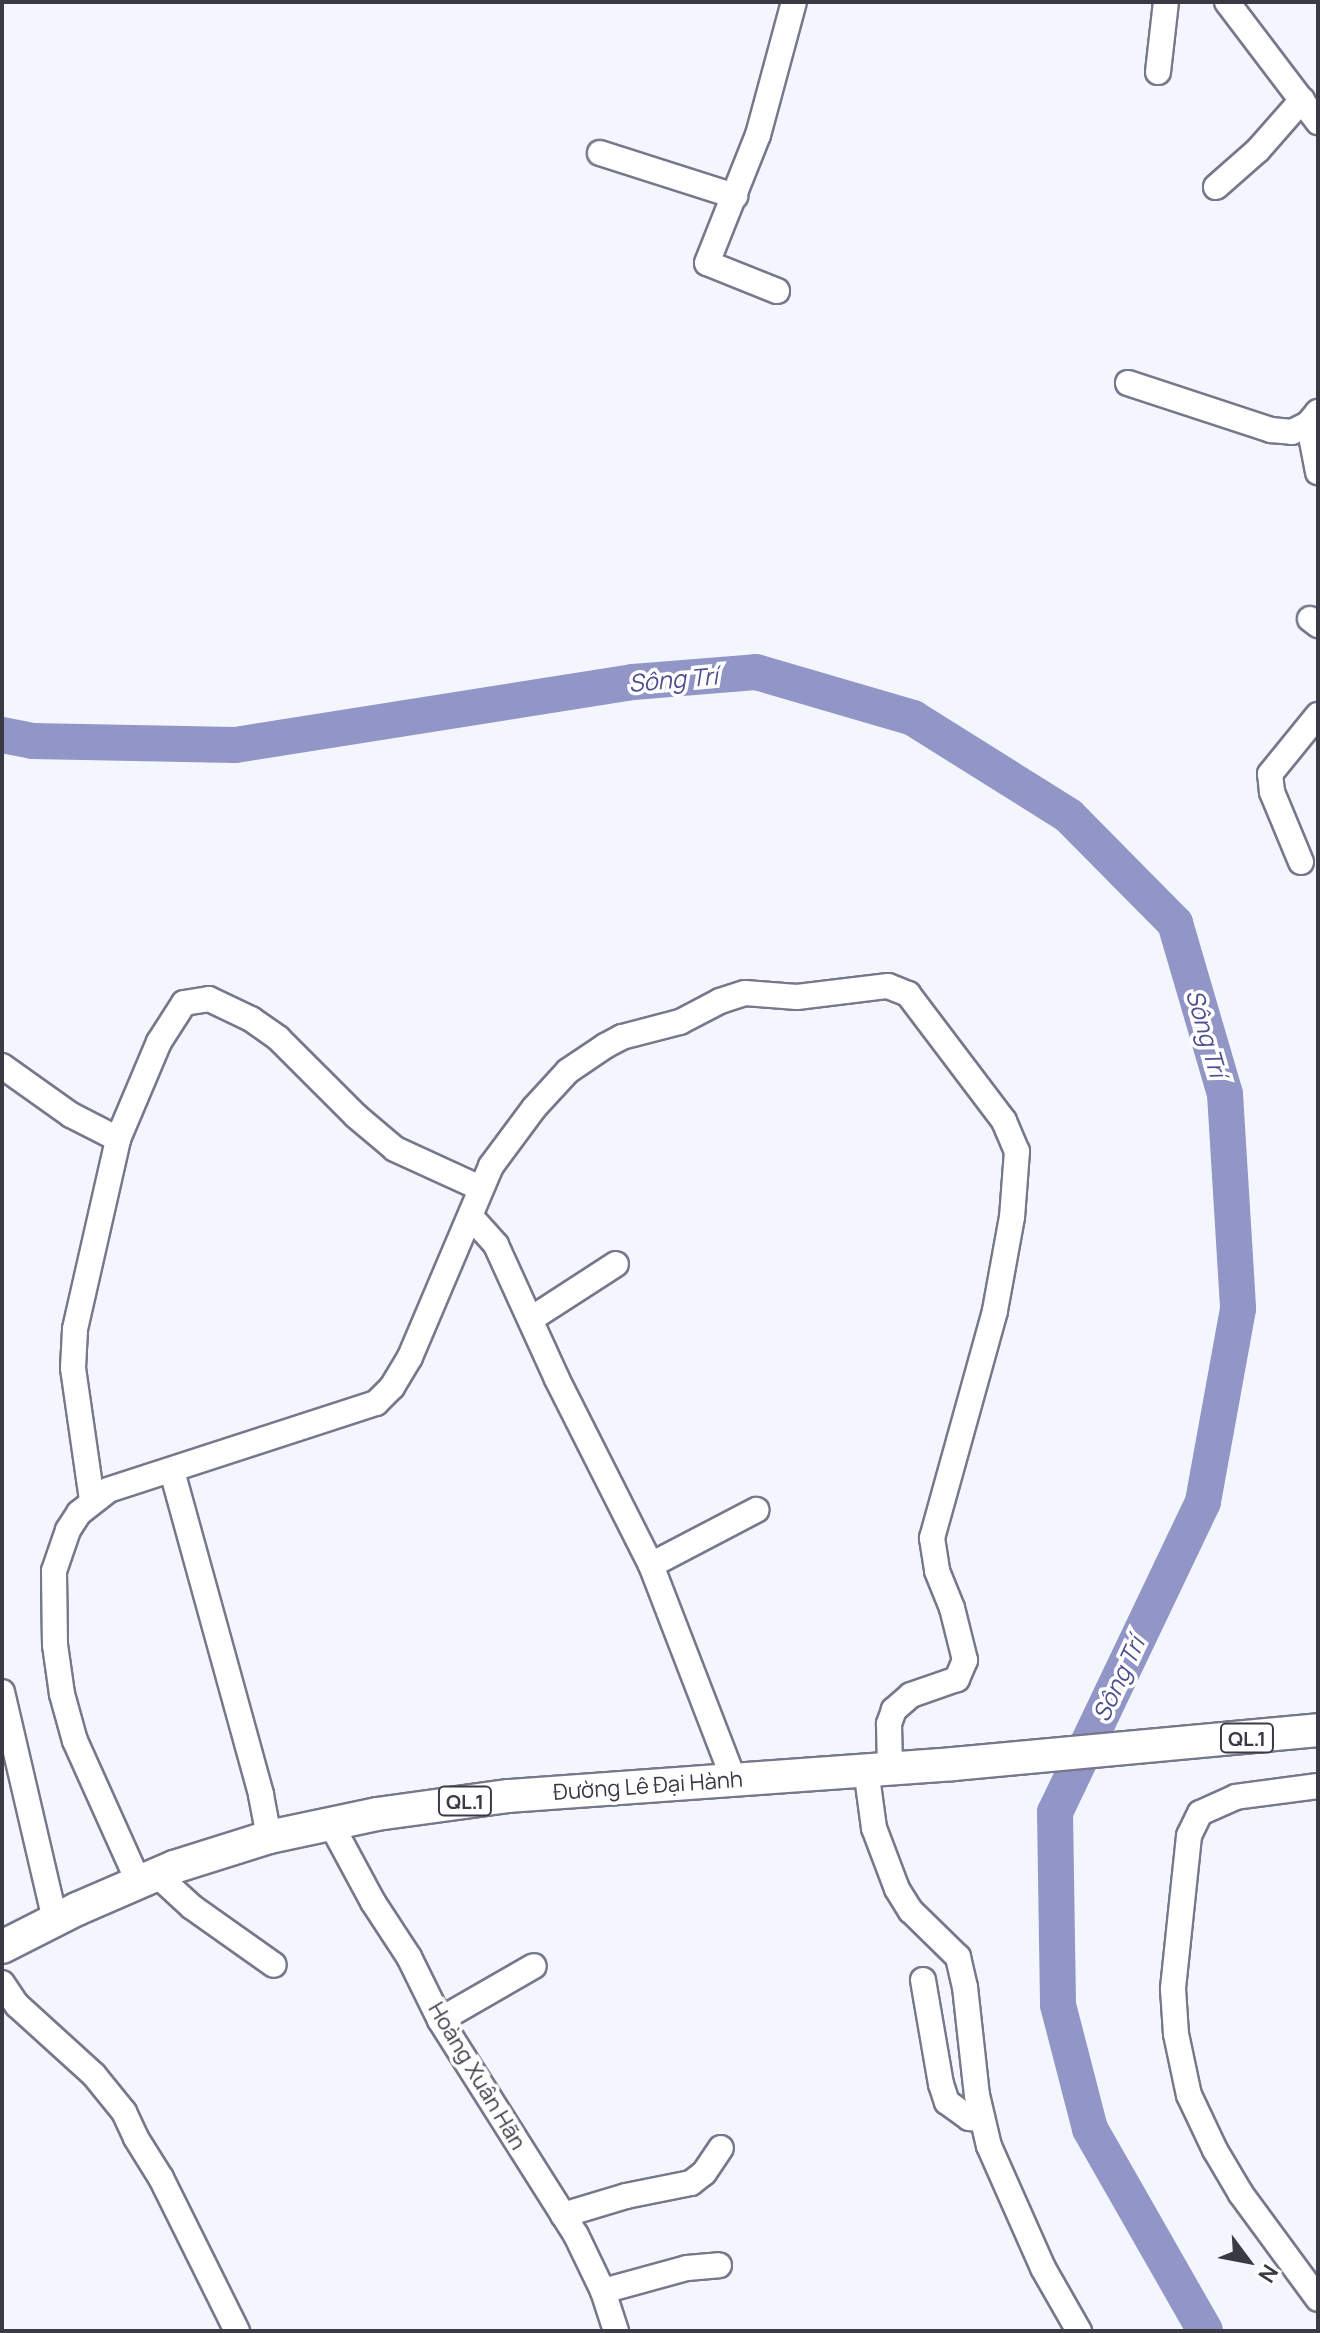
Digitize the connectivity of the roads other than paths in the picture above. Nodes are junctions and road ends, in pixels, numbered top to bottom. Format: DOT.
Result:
graph roads {
  1 [pos="794,2"];
  2 [pos="1166,2"];
  3 [pos="1227,2"];
  4 [pos="1158,72"];
  5 [pos="1314,115"];
  6 [pos="600,153"];
  7 [pos="1216,187"];
  8 [pos="735,196"];
  9 [pos="777,291"];
  10 [pos="1128,383"];
  11 [pos="1318,412"];
  12 [pos="1318,472"];
  13 [pos="1318,715"];
  14 [pos="1301,862"];
  15 [pos="2,1066"];
  16 [pos="118,1139"];
  17 [pos="480,1188"];
  18 [pos="472,1218"];
  19 [pos="616,1264"];
  20 [pos="531,1319"];
  21 [pos="172,1471"];
  22 [pos="92,1500"];
  23 [pos="756,1510"];
  24 [pos="651,1565"];
  25 [pos="2,1692"];
  26 [pos="1318,1730"];
  27 [pos="878,1769"];
  28 [pos="734,1780"];
  29 [pos="1318,1786"];
  30 [pos="331,1824"];
  31 [pos="269,1837"];
  32 [pos="147,1878"];
  33 [pos="55,1920"];
  34 [pos="3,1944"];
  35 [pos="274,1965"];
  36 [pos="534,1966"];
  37 [pos="923,1980"];
  38 [pos="2,1983"];
  39 [pos="440,2020"];
  40 [pos="981,2119"];
  41 [pos="721,2148"];
  42 [pos="563,2215"];
  43 [pos="719,2265"];
  44 [pos="603,2291"];
  45 [pos="1318,2299"];
  46 [pos="237,2331"];
  47 [pos="616,2331"];
  48 [pos="1079,2331"];
  1 -- 8 [label="street"];
  2 -- 4 [label="street"];
  3 -- 5 [label="street"];
  5 -- 7 [label="street"];
  6 -- 8 [label="street"];
  8 -- 9 [label="street"];
  10 -- 11 [label="street"];
  11 -- 12 [label="street"];
  13 -- 14 [label="street"];
  15 -- 16 [label="street"];
  16 -- 17 [label="street"];
  16 -- 22 [label="street"];
  17 -- 18 [label="street"];
  17 -- 27 [label="street"];
  18 -- 20 [label="street"];
  18 -- 21 [label="street"];
  19 -- 20 [label="street"];
  20 -- 24 [label="street"];
  21 -- 22 [label="street"];
  21 -- 31 [label="street"];
  22 -- 32 [label="street"];
  23 -- 24 [label="street"];
  24 -- 28 [label="street"];
  25 -- 33 [label="street"];
  26 -- 27 [label="main road, Đường Lê Đại Hành / QL.1"];
  27 -- 28 [label="main road, Đường Lê Đại Hành / QL.1"];
  27 -- 40 [label="street"];
  28 -- 30 [label="main road, Đường Lê Đại Hành / QL.1"];
  29 -- 45 [label="street"];
  30 -- 31 [label="main road, Đường Lê Đại Hành / QL.1"];
  30 -- 39 [label="street, Hoàng Xuân Hãn"];
  31 -- 32 [label="main road, Đường Lê Đại Hành / QL.1"];
  32 -- 33 [label="main road, Đường Lê Đại Hành / QL.1"];
  32 -- 35 [label="street"];
  33 -- 34 [label="main road, Đường Lê Đại Hành / QL.1"];
  36 -- 39 [label="street"];
  37 -- 40 [label="street"];
  38 -- 46 [label="street"];
  39 -- 42 [label="street, Hoàng Xuân Hãn"];
  40 -- 48 [label="street"];
  41 -- 42 [label="street"];
  42 -- 44 [label="street, Hoàng Xuân Hãn"];
  43 -- 44 [label="street"];
  44 -- 47 [label="street, Hoàng Xuân Hãn"];
}
